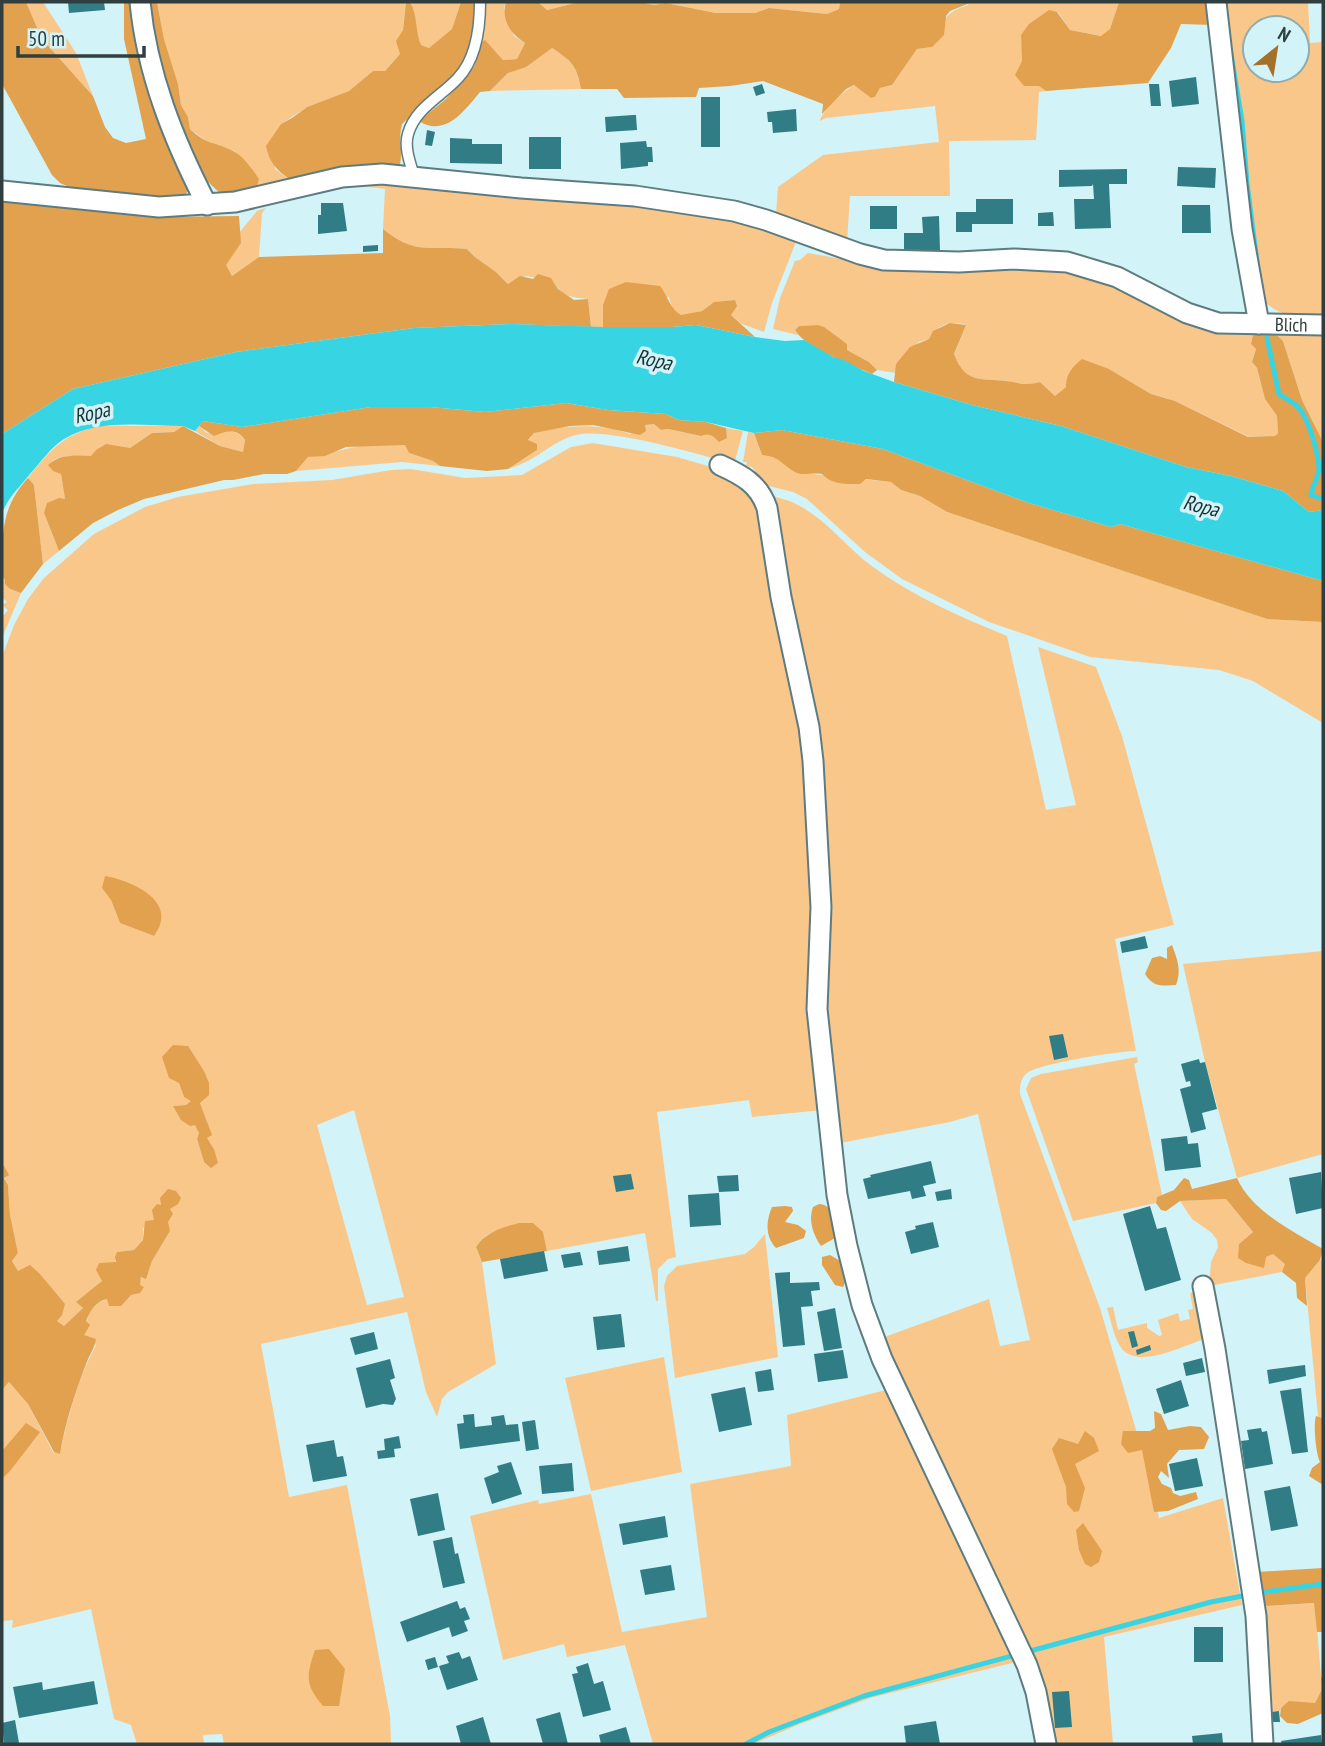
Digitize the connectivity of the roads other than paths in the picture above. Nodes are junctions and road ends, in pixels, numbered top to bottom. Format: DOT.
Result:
graph roads {
  1 [pos="140,2"];
  2 [pos="480,2"];
  3 [pos="1216,2"];
  4 [pos="414,176"];
  5 [pos="2,191"];
  6 [pos="207,205"];
  7 [pos="1259,324"];
  8 [pos="1323,325"];
  9 [pos="720,465"];
  10 [pos="1203,1286"];
  11 [pos="1046,1744"];
  12 [pos="1263,1744"];
  1 -- 6 [label="street"];
  2 -- 4 [label="lane"];
  3 -- 7 [label="street"];
  4 -- 6 [label="street, Blich"];
  4 -- 7 [label="street, Blich"];
  5 -- 6 [label="street, Blich"];
  7 -- 8 [label="street, Blich"];
  9 -- 11 [label="street"];
  10 -- 12 [label="street"];
}
